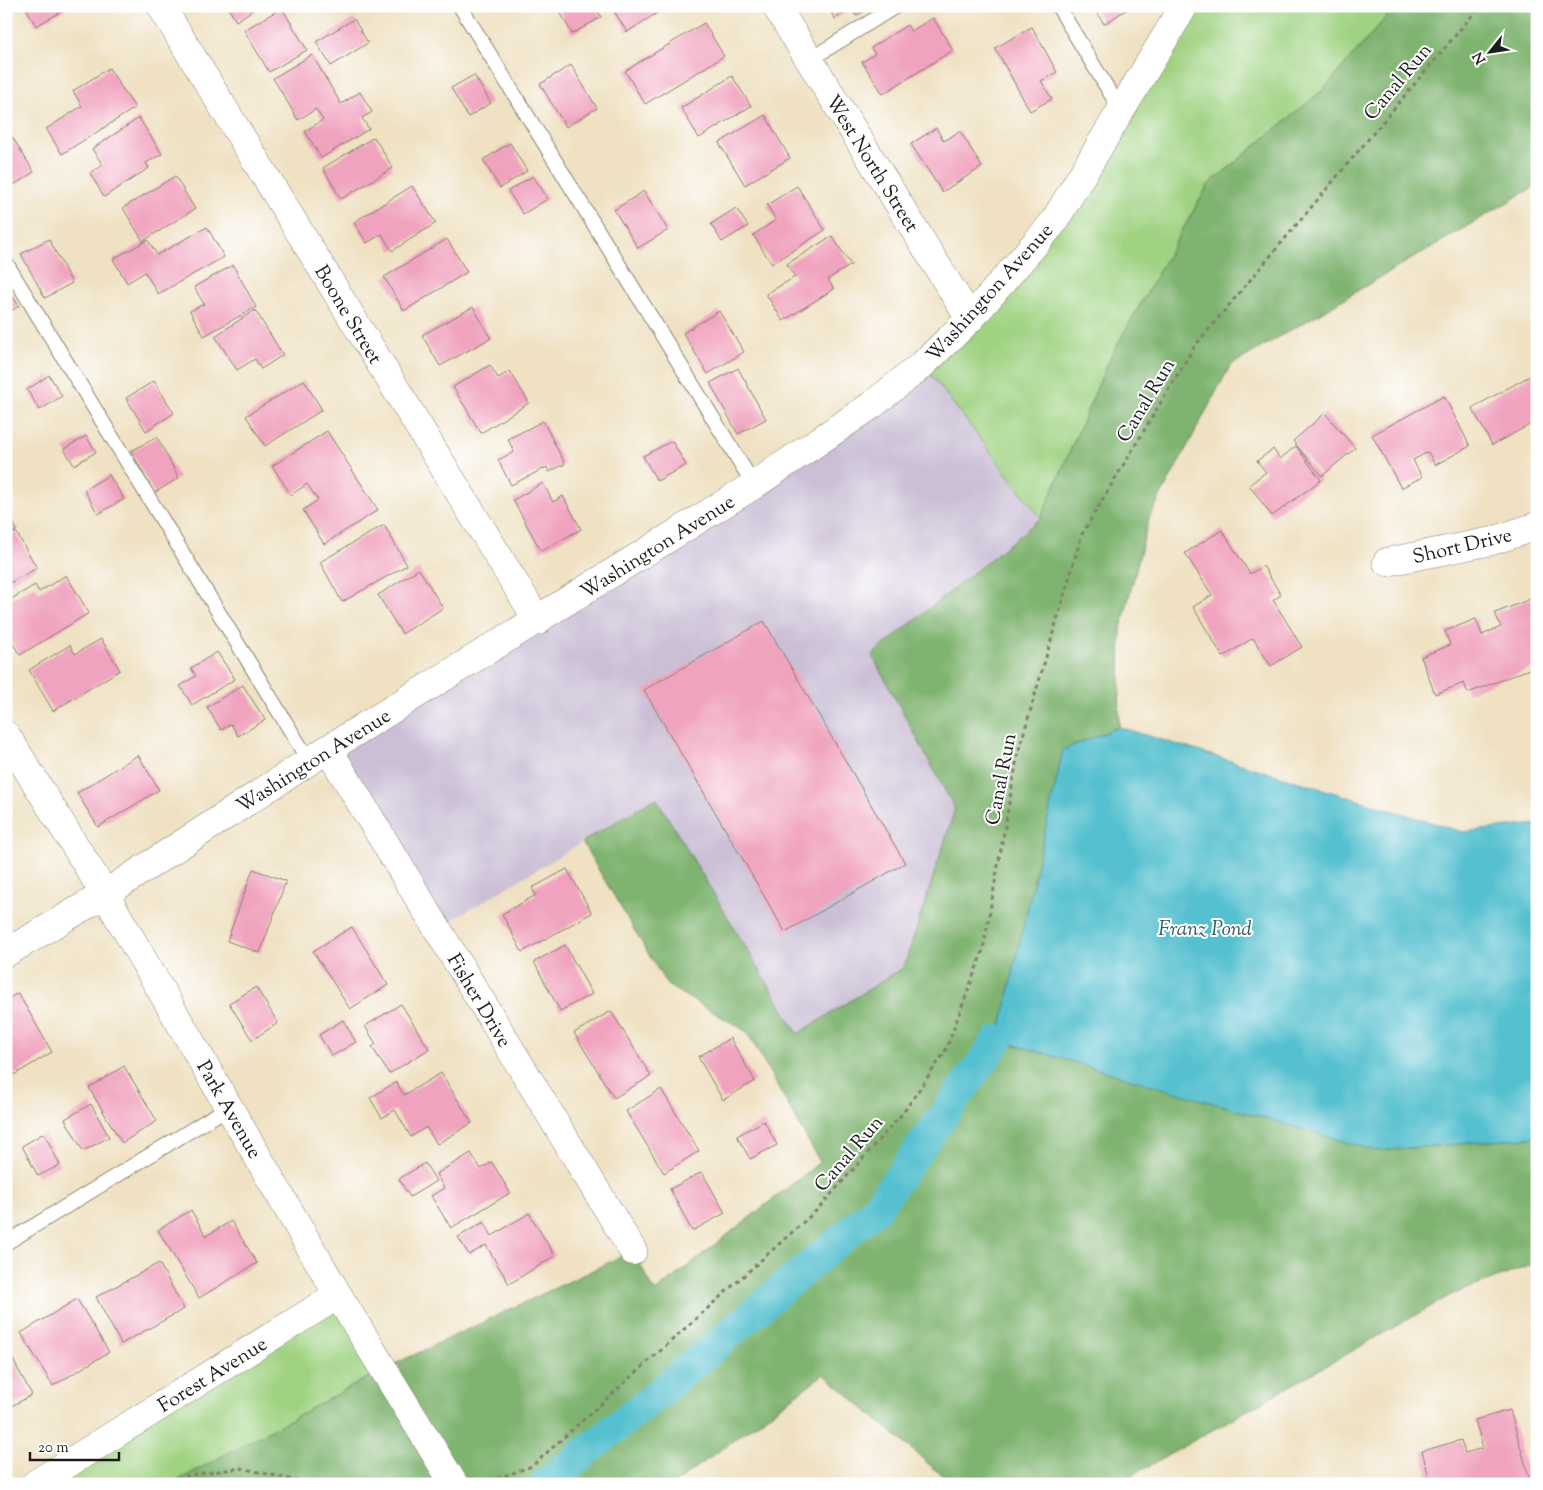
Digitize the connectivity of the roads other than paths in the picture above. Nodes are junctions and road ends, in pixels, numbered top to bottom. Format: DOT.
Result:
graph roads {
  1 [pos="161,6"];
  2 [pos="460,6"];
  3 [pos="776,6"];
  4 [pos="896,6"];
  5 [pos="1058,6"];
  6 [pos="1184,6"];
  7 [pos="809,60"];
  8 [pos="1121,111"];
  9 [pos="6,263"];
  10 [pos="970,319"];
  11 [pos="754,485"];
  12 [pos="1537,526"];
  13 [pos="1387,562"];
  14 [pos="538,621"];
  15 [pos="6,735"];
  16 [pos="318,755"];
  17 [pos="105,894"];
  18 [pos="6,953"];
  19 [pos="229,1107"];
  20 [pos="6,1243"];
  21 [pos="633,1251"];
  22 [pos="338,1295"];
  23 [pos="36,1484"];
  24 [pos="454,1484"];
  1 -- 14 [label="street, Boone Street"];
  2 -- 11 [label="lane"];
  3 -- 7 [label="street, West North Street"];
  4 -- 7 [label="lane"];
  5 -- 8 [label="lane"];
  6 -- 8 [label="street, Washington Avenue"];
  7 -- 10 [label="street, West North Street"];
  8 -- 10 [label="street, Washington Avenue"];
  9 -- 16 [label="lane"];
  10 -- 11 [label="street, Washington Avenue"];
  11 -- 14 [label="street, Washington Avenue"];
  12 -- 13 [label="street, Short Drive"];
  14 -- 16 [label="street, Washington Avenue"];
  15 -- 17 [label="street, Park Avenue"];
  16 -- 17 [label="street, Washington Avenue"];
  16 -- 21 [label="street, Fisher Drive"];
  17 -- 18 [label="street, Washington Avenue"];
  17 -- 19 [label="street, Park Avenue"];
  19 -- 20 [label="lane"];
  19 -- 22 [label="street, Park Avenue"];
  22 -- 23 [label="street, Forest Avenue"];
  22 -- 24 [label="street, Park Avenue"];
}
